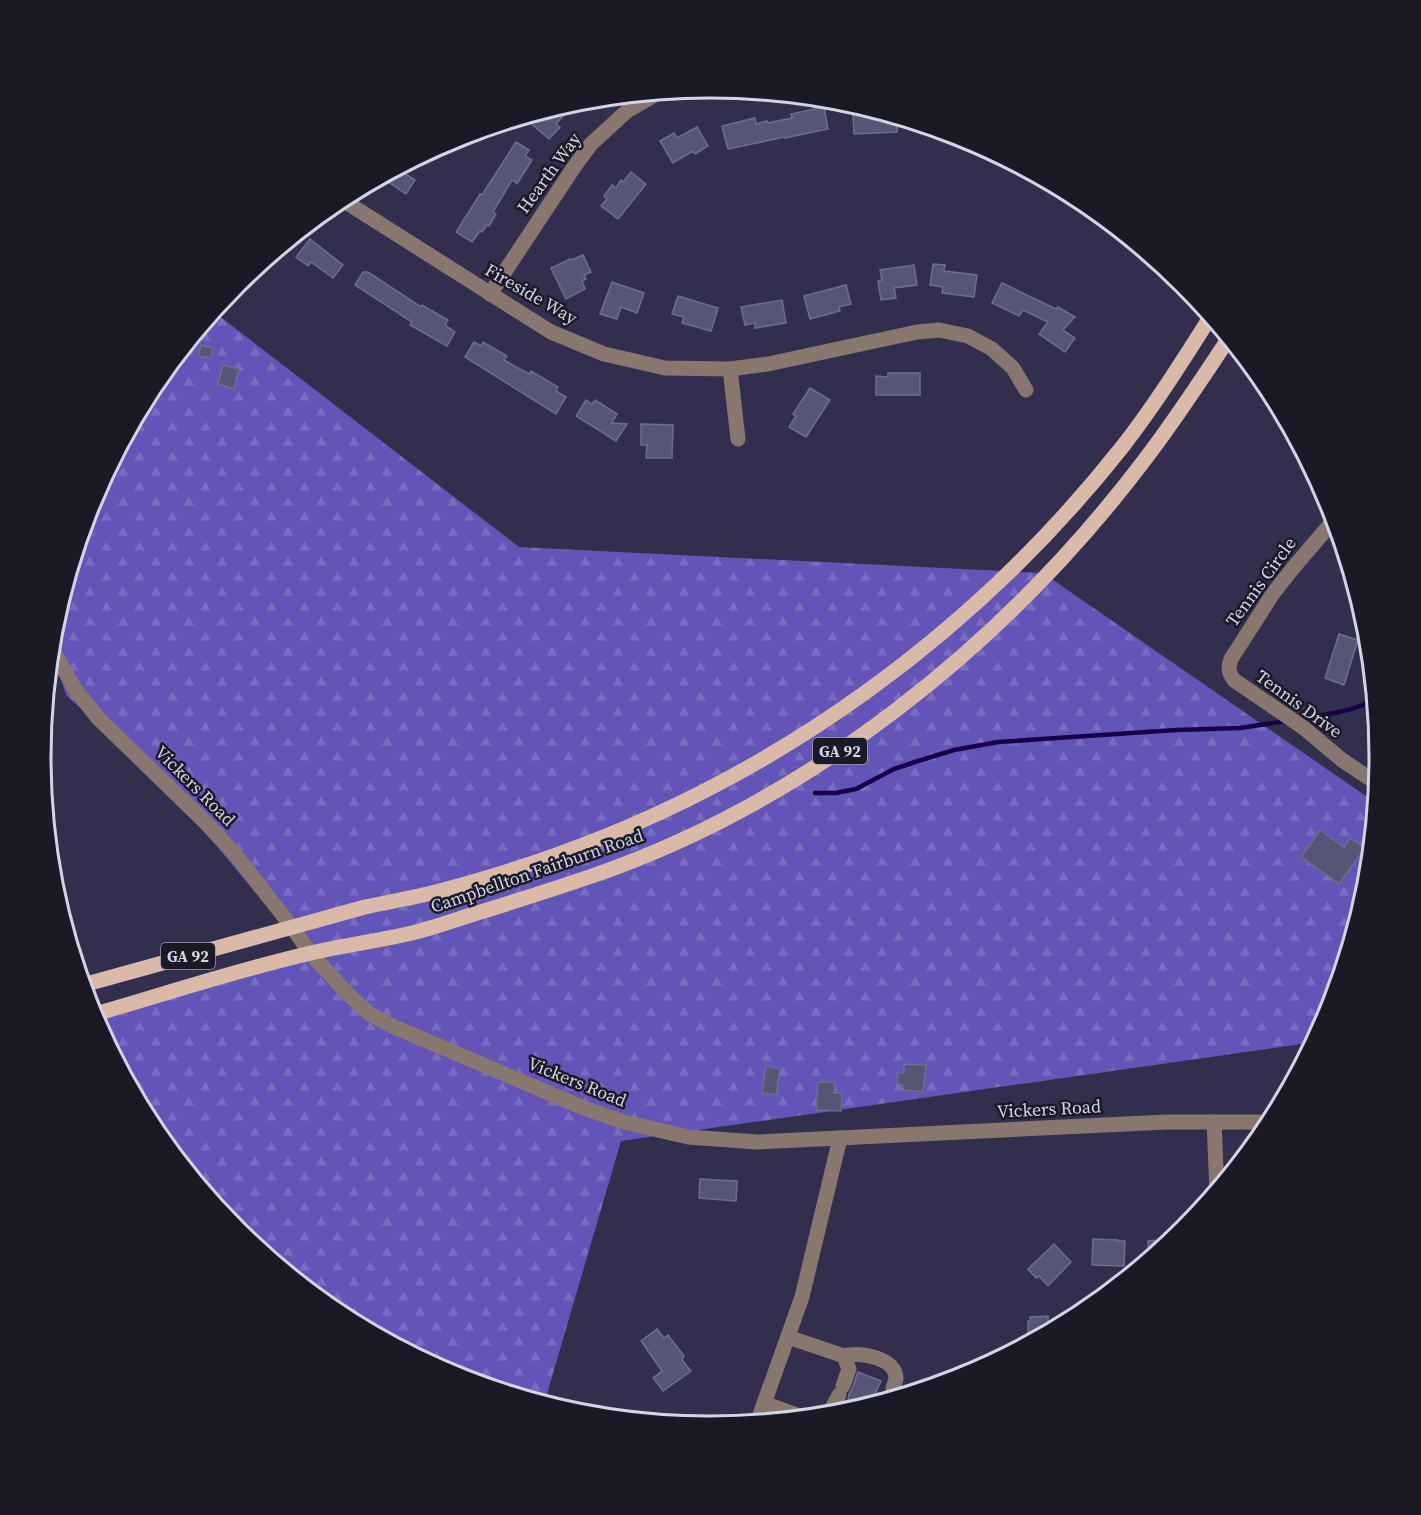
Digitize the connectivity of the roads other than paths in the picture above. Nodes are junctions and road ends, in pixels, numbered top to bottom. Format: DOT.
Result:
graph roads {
  1 [pos="643,102"];
  2 [pos="350,205"];
  3 [pos="490,294"];
  4 [pos="1206,323"];
  5 [pos="1224,344"];
  6 [pos="730,369"];
  7 [pos="1026,390"];
  8 [pos="738,439"];
  9 [pos="1328,527"];
  10 [pos="59,661"];
  11 [pos="1229,674"];
  12 [pos="1370,778"];
  13 [pos="292,927"];
  14 [pos="310,953"];
  15 [pos="91,984"];
  16 [pos="102,1012"];
  17 [pos="1214,1122"];
  18 [pos="1260,1122"];
  19 [pos="840,1138"];
  20 [pos="1217,1180"];
  21 [pos="788,1337"];
  22 [pos="844,1356"];
  23 [pos="893,1388"];
  24 [pos="764,1403"];
  25 [pos="834,1405"];
  26 [pos="789,1412"];
  27 [pos="760,1415"];
  1 -- 3 [label="street, Hearth Way"];
  2 -- 3 [label="street, Fireside Way"];
  3 -- 6 [label="street, Fireside Way"];
  4 -- 13 [label="main road, Campbellton Fairburn Road / GA 92"];
  5 -- 14 [label="main road, Campbellton Fairburn Road / GA 92"];
  6 -- 7 [label="street, Fireside Way"];
  6 -- 8 [label="street"];
  9 -- 11 [label="street, Tennis Circle"];
  10 -- 13 [label="street, Vickers Road"];
  11 -- 12 [label="street, Tennis Drive"];
  13 -- 14 [label="street, Vickers Road"];
  13 -- 15 [label="main road, Campbellton Fairburn Road / GA 92"];
  14 -- 16 [label="main road, Campbellton Fairburn Road / GA 92"];
  14 -- 19 [label="street, Vickers Road"];
  17 -- 18 [label="street, Vickers Road"];
  17 -- 19 [label="street, Vickers Road"];
  17 -- 20 [label="street"];
  19 -- 21 [label="street"];
  21 -- 22 [label="street"];
  21 -- 24 [label="street"];
  22 -- 23 [label="street"];
  22 -- 25 [label="street"];
  24 -- 26 [label="street"];
  24 -- 27 [label="street"];
}
